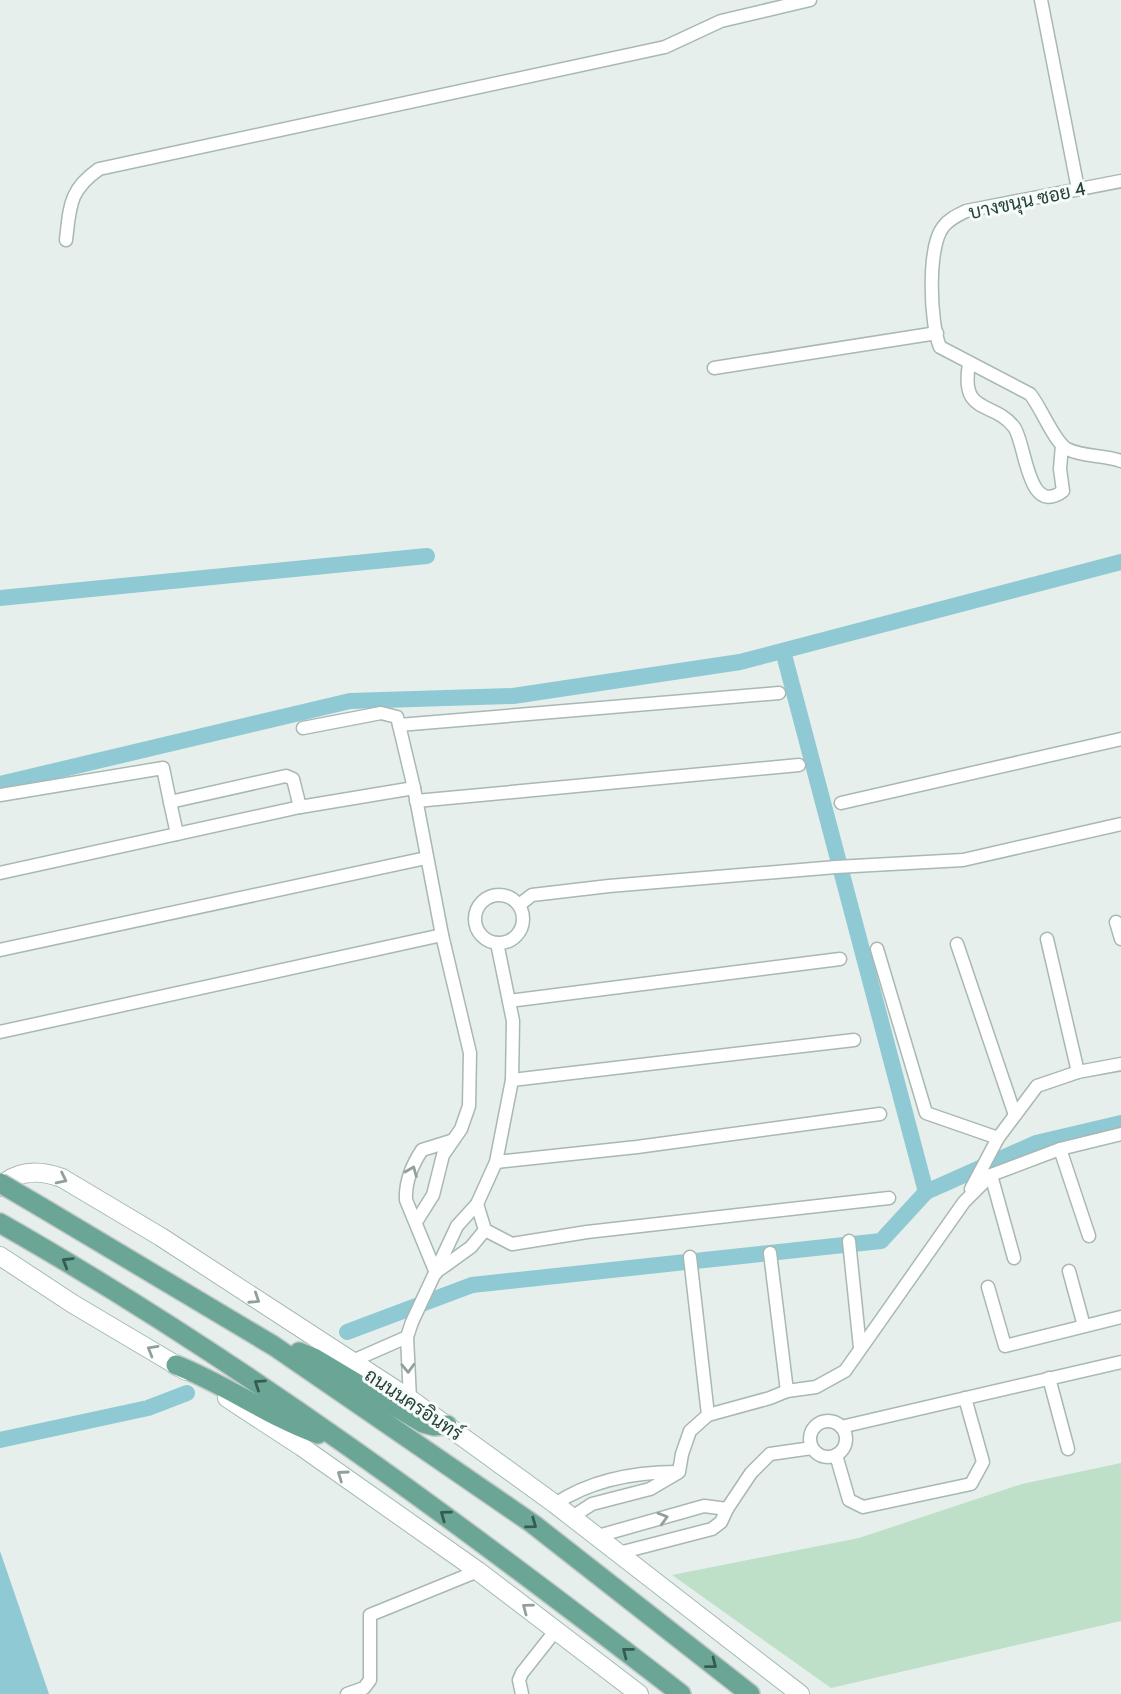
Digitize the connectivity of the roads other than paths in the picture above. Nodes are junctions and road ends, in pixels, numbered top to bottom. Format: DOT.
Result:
graph roads {
  1 [pos="810,0"];
  2 [pos="1041,0"];
  3 [pos="1121,181"];
  4 [pos="1078,189"];
  5 [pos="66,240"];
  6 [pos="937,333"];
  7 [pos="969,364"];
  8 [pos="714,368"];
  9 [pos="1062,445"];
  10 [pos="1121,461"];
  11 [pos="779,693"];
  12 [pos="399,725"];
  13 [pos="303,728"];
  14 [pos="1121,739"];
  15 [pos="799,765"];
  16 [pos="0,795"];
  17 [pos="415,795"];
  18 [pos="170,802"];
  19 [pos="841,803"];
  20 [pos="300,807"];
  21 [pos="1121,824"];
  22 [pos="177,834"];
  23 [pos="426,858"];
  24 [pos="0,873"];
  25 [pos="519,905"];
  26 [pos="1116,922"];
  27 [pos="442,935"];
  28 [pos="1047,939"];
  29 [pos="1121,939"];
  30 [pos="497,943"];
  31 [pos="957,944"];
  32 [pos="877,949"];
  33 [pos="0,950"];
  34 [pos="840,959"];
  35 [pos="509,1000"];
  36 [pos="0,1032"];
  37 [pos="854,1040"];
  38 [pos="1121,1064"];
  39 [pos="1078,1072"];
  40 [pos="512,1080"];
  41 [pos="880,1114"];
  42 [pos="1015,1115"];
  43 [pos="1121,1134"];
  44 [pos="998,1138"];
  45 [pos="451,1141"];
  46 [pos="1060,1149"];
  47 [pos="496,1162"];
  48 [pos="991,1175"];
  49 [pos="0,1185"];
  50 [pos="889,1198"];
  51 [pos="964,1202"];
  52 [pos="477,1204"];
  53 [pos="416,1222"];
  54 [pos="0,1223"];
  55 [pos="485,1230"];
  56 [pos="1089,1236"];
  57 [pos="849,1241"];
  58 [pos="770,1253"];
  59 [pos="0,1256"];
  60 [pos="690,1257"];
  61 [pos="1014,1258"];
  62 [pos="1069,1271"];
  63 [pos="436,1273"];
  64 [pos="988,1287"];
  65 [pos="1121,1317"];
  66 [pos="1084,1326"];
  67 [pos="407,1337"];
  68 [pos="274,1346"];
  69 [pos="860,1348"];
  70 [pos="350,1362"];
  71 [pos="1121,1362"];
  72 [pos="176,1365"];
  73 [pos="1049,1378"];
  74 [pos="787,1391"];
  75 [pos="965,1398"];
  76 [pos="410,1399"];
  77 [pos="708,1415"];
  78 [pos="447,1425"];
  79 [pos="841,1427"];
  80 [pos="348,1446"];
  81 [pos="812,1447"];
  82 [pos="1068,1449"];
  83 [pos="836,1455"];
  84 [pos="679,1472"];
  85 [pos="555,1504"];
  86 [pos="727,1509"];
  87 [pos="572,1517"];
  88 [pos="597,1536"];
  89 [pos="619,1553"];
  90 [pos="478,1571"];
  91 [pos="556,1630"];
  92 [pos="347,1694"];
  93 [pos="522,1694"];
  94 [pos="639,1694"];
  95 [pos="681,1694"];
  96 [pos="750,1694"];
  97 [pos="800,1694"];
  1 -- 5 [label="street"];
  2 -- 4 [label="street"];
  3 -- 4 [label="street, บางขนุน ซอย 4"];
  4 -- 6 [label="street, บางขนุน ซอย 4"];
  6 -- 7 [label="street"];
  6 -- 8 [label="street"];
  7 -- 9 [label="street"];
  7 -- 9 [label="street"];
  9 -- 10 [label="street"];
  11 -- 12 [label="street"];
  12 -- 13 [label="street"];
  12 -- 17 [label="street"];
  14 -- 19 [label="street"];
  15 -- 17 [label="street"];
  16 -- 18 [label="street"];
  17 -- 20 [label="street"];
  17 -- 23 [label="street"];
  18 -- 20 [label="street"];
  18 -- 22 [label="street"];
  20 -- 22 [label="street"];
  21 -- 25 [label="street"];
  22 -- 24 [label="street"];
  23 -- 27 [label="street"];
  23 -- 33 [label="street"];
  25 -- 30 [label="street"];
  25 -- 30 [label="street"];
  26 -- 29 [label="street"];
  27 -- 36 [label="street"];
  27 -- 45 [label="street"];
  28 -- 39 [label="street"];
  30 -- 35 [label="street"];
  31 -- 42 [label="street"];
  32 -- 44 [label="street"];
  34 -- 35 [label="street"];
  35 -- 40 [label="street"];
  37 -- 40 [label="street"];
  38 -- 39 [label="street"];
  39 -- 42 [label="street"];
  40 -- 47 [label="street"];
  41 -- 47 [label="street"];
  42 -- 44 [label="street"];
  43 -- 46 [label="street"];
  44 -- 51 [label="street"];
  45 -- 53 [label="street"];
  53 -- 45 [label="street, one-way"];
  46 -- 48 [label="street"];
  46 -- 56 [label="street"];
  47 -- 52 [label="street"];
  48 -- 51 [label="street"];
  48 -- 61 [label="street"];
  49 -- 68 [label="main road, ถนนนครอินทร์, bridge"];
  49 -- 70 [label="main road, ถนนนครอินทร์, one-way"];
  50 -- 55 [label="street"];
  51 -- 69 [label="street"];
  52 -- 55 [label="street"];
  52 -- 63 [label="street"];
  53 -- 63 [label="street"];
  80 -- 54 [label="main road, one-way"];
  55 -- 63 [label="street"];
  57 -- 69 [label="street"];
  58 -- 74 [label="street"];
  72 -- 59 [label="main road, one-way"];
  60 -- 77 [label="street"];
  62 -- 66 [label="street"];
  63 -- 67 [label="street"];
  64 -- 66 [label="street"];
  65 -- 66 [label="street"];
  67 -- 70 [label="street"];
  67 -- 76 [label="street, one-way"];
  68 -- 78 [label="main road"];
  68 -- 96 [label="main road, ถนนนครอินทร์, one-way"];
  69 -- 74 [label="street"];
  70 -- 76 [label="main road, ถนนนครอินทร์"];
  71 -- 73 [label="street"];
  72 -- 80 [label="main road"];
  90 -- 72 [label="main road, one-way"];
  73 -- 75 [label="street"];
  73 -- 82 [label="street"];
  74 -- 77 [label="street"];
  75 -- 79 [label="street"];
  75 -- 83 [label="street"];
  76 -- 78 [label="main road, ถนนนครอินทร์"];
  77 -- 84 [label="street"];
  78 -- 85 [label="main road, ถนนนครอินทร์"];
  79 -- 81 [label="street"];
  79 -- 83 [label="street"];
  95 -- 80 [label="main road, one-way"];
  81 -- 83 [label="street"];
  81 -- 86 [label="street"];
  84 -- 85 [label="street"];
  84 -- 87 [label="street"];
  85 -- 87 [label="main road, ถนนนครอินทร์"];
  88 -- 86 [label="street, one-way"];
  86 -- 89 [label="street"];
  87 -- 88 [label="main road, ถนนนครอินทร์"];
  88 -- 89 [label="main road, ถนนนครอินทร์"];
  89 -- 97 [label="main road, ถนนนครอินทร์"];
  91 -- 90 [label="main road, one-way"];
  90 -- 92 [label="street"];
  91 -- 93 [label="street"];
  91 -- 94 [label="main road"];
}
